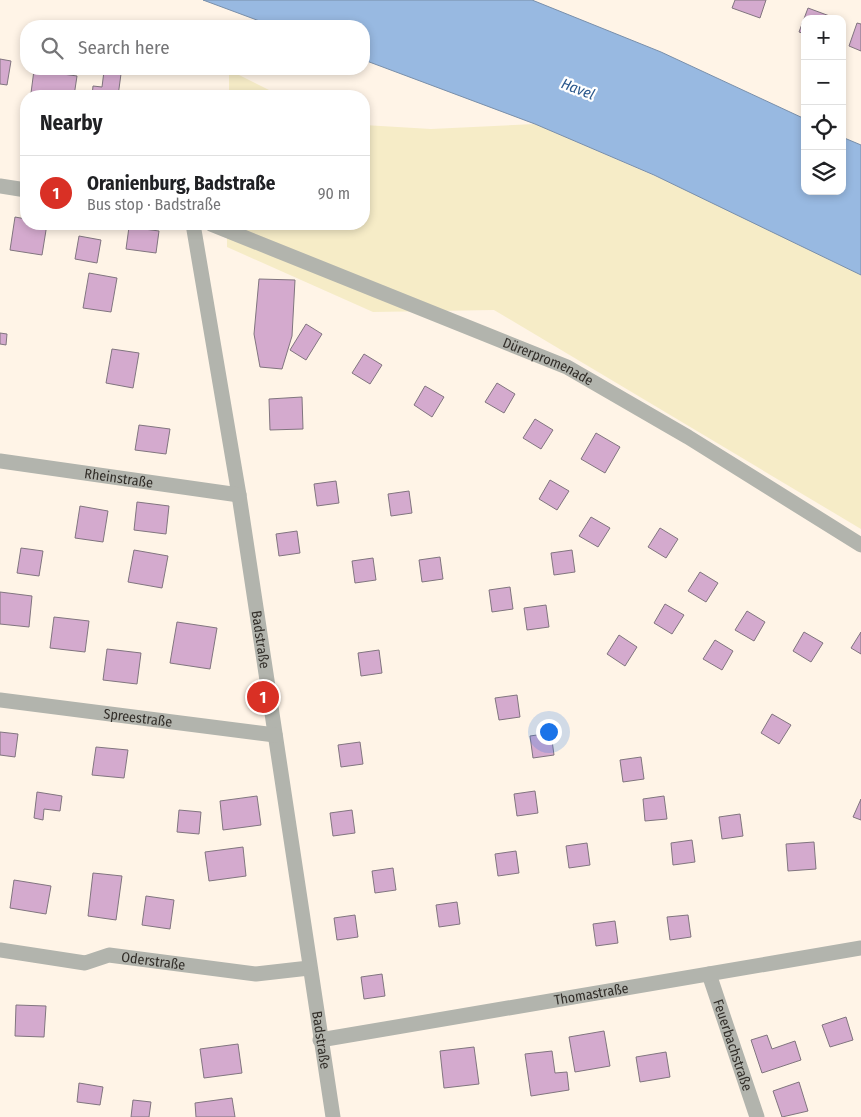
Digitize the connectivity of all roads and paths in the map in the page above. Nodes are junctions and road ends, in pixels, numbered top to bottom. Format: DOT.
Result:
graph roads {
  1 [pos="0,186"];
  2 [pos="20,189"];
  3 [pos="194,230"];
  4 [pos="226,230"];
  5 [pos="0,461"];
  6 [pos="239,495"];
  7 [pos="861,545"];
  8 [pos="0,700"];
  9 [pos="275,734"];
  10 [pos="861,948"];
  11 [pos="0,950"];
  12 [pos="309,968"];
  13 [pos="708,974"];
  14 [pos="320,1040"];
  15 [pos="333,1117"];
  16 [pos="758,1117"];
  1 -- 2 [label="street"];
  3 -- 6 [label="street, Badstraße"];
  4 -- 7 [label="street, Dürerpromenade"];
  5 -- 6 [label="street, Rheinstraße"];
  6 -- 9 [label="street, Badstraße"];
  8 -- 9 [label="street, Spreestraße"];
  9 -- 12 [label="street, Badstraße"];
  10 -- 13 [label="street, Thomastraße"];
  11 -- 12 [label="street, Oderstraße"];
  12 -- 14 [label="street, Badstraße"];
  13 -- 14 [label="street, Thomastraße"];
  13 -- 16 [label="street, Feuerbachstraße"];
  14 -- 15 [label="street, Badstraße"];
}
